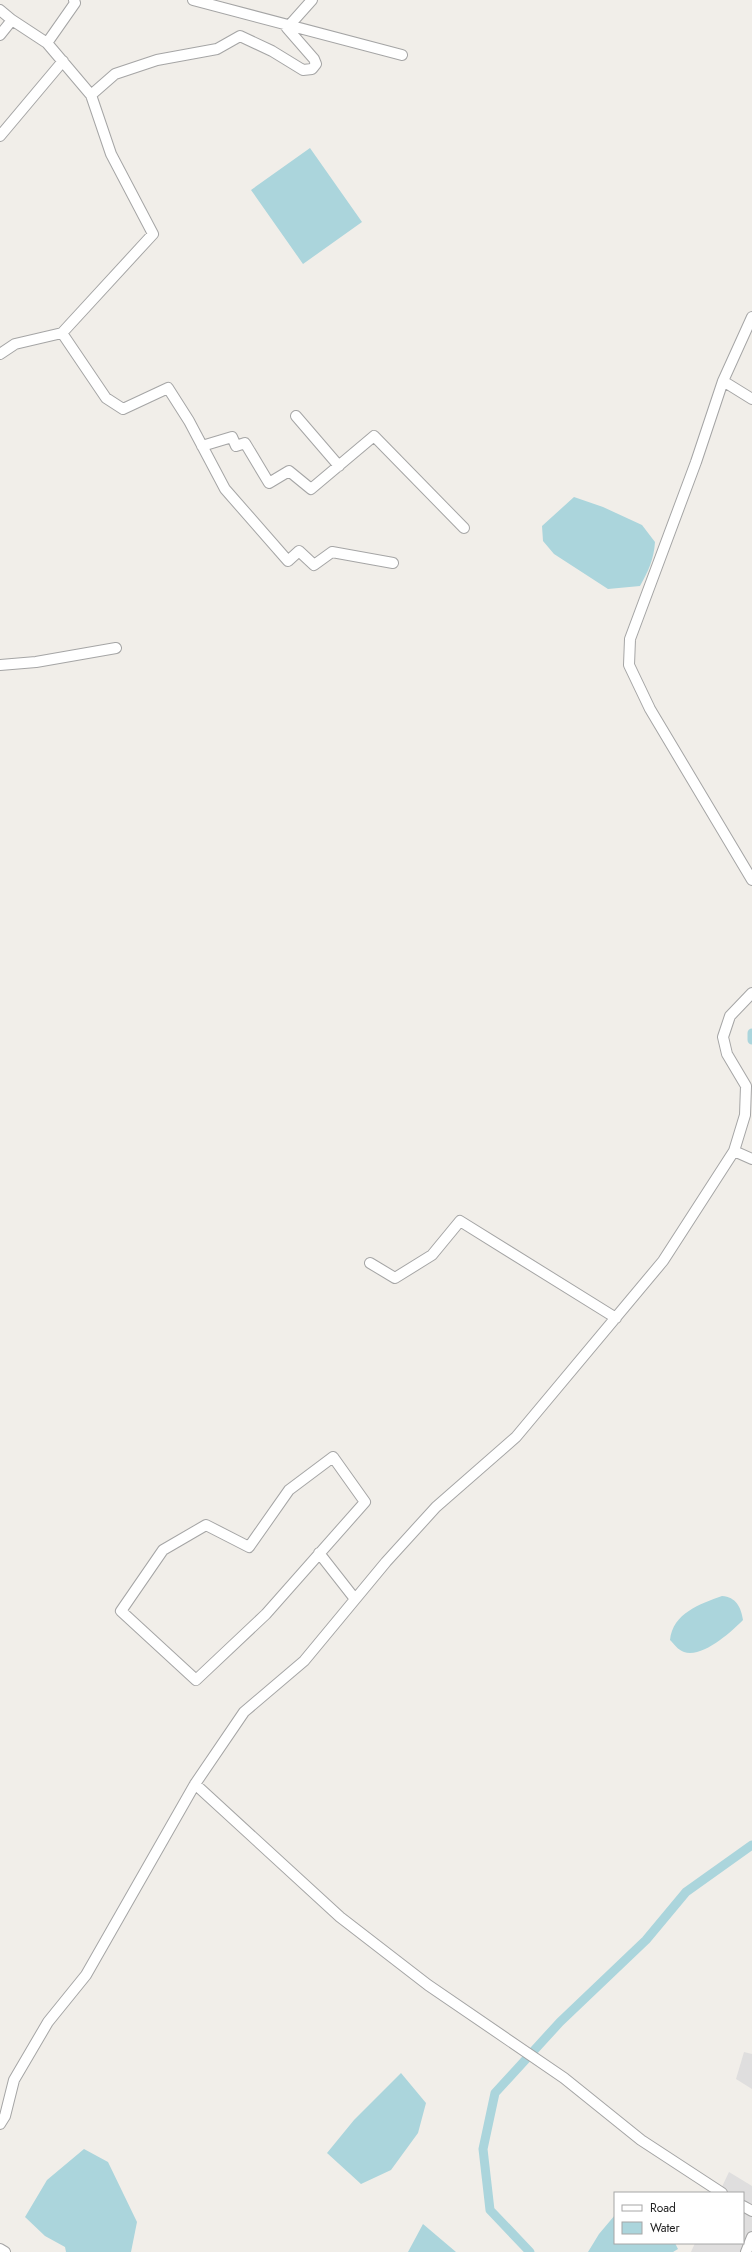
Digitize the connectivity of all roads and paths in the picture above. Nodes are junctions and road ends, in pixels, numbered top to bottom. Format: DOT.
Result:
graph roads {
  1 [pos="74,0"];
  2 [pos="193,0"];
  3 [pos="312,0"];
  4 [pos="0,10"];
  5 [pos="12,20"];
  6 [pos="0,35"];
  7 [pos="47,43"];
  8 [pos="402,55"];
  9 [pos="63,61"];
  10 [pos="91,95"];
  11 [pos="0,136"];
  12 [pos="752,317"];
  13 [pos="62,333"];
  14 [pos="0,354"];
  15 [pos="723,381"];
  16 [pos="752,399"];
  17 [pos="296,416"];
  18 [pos="202,446"];
  19 [pos="339,466"];
  20 [pos="464,528"];
  21 [pos="393,563"];
  22 [pos="116,648"];
  23 [pos="0,665"];
  24 [pos="752,880"];
  25 [pos="752,993"];
  26 [pos="749,1110"];
  27 [pos="734,1151"];
  28 [pos="752,1159"];
  29 [pos="370,1263"];
  30 [pos="616,1318"];
  31 [pos="319,1553"];
  32 [pos="355,1599"];
  33 [pos="195,1784"];
  34 [pos="0,2124"];
  35 [pos="720,2192"];
  36 [pos="0,2249"];
  37 [pos="5,2252"];
  1 -- 7 [label="street"];
  2 -- 8 [label="street"];
  3 -- 10 [label="street"];
  4 -- 5 [label="street"];
  5 -- 6 [label="street"];
  5 -- 7 [label="street"];
  7 -- 9 [label="street"];
  9 -- 10 [label="street"];
  9 -- 11 [label="street"];
  10 -- 13 [label="street"];
  12 -- 15 [label="street"];
  13 -- 14 [label="street"];
  13 -- 18 [label="street"];
  15 -- 16 [label="street"];
  15 -- 24 [label="street"];
  17 -- 19 [label="street"];
  18 -- 19 [label="street"];
  18 -- 21 [label="street"];
  19 -- 20 [label="street"];
  22 -- 23 [label="street"];
  25 -- 26 [label="street"];
  26 -- 27 [label="street"];
  27 -- 28 [label="street"];
  27 -- 30 [label="street"];
  29 -- 30 [label="street"];
  30 -- 32 [label="street"];
  31 -- 31 [label="street"];
  31 -- 32 [label="street"];
  32 -- 33 [label="street"];
  33 -- 34 [label="street"];
  33 -- 35 [label="street"];
  36 -- 37 [label="street"];
}
